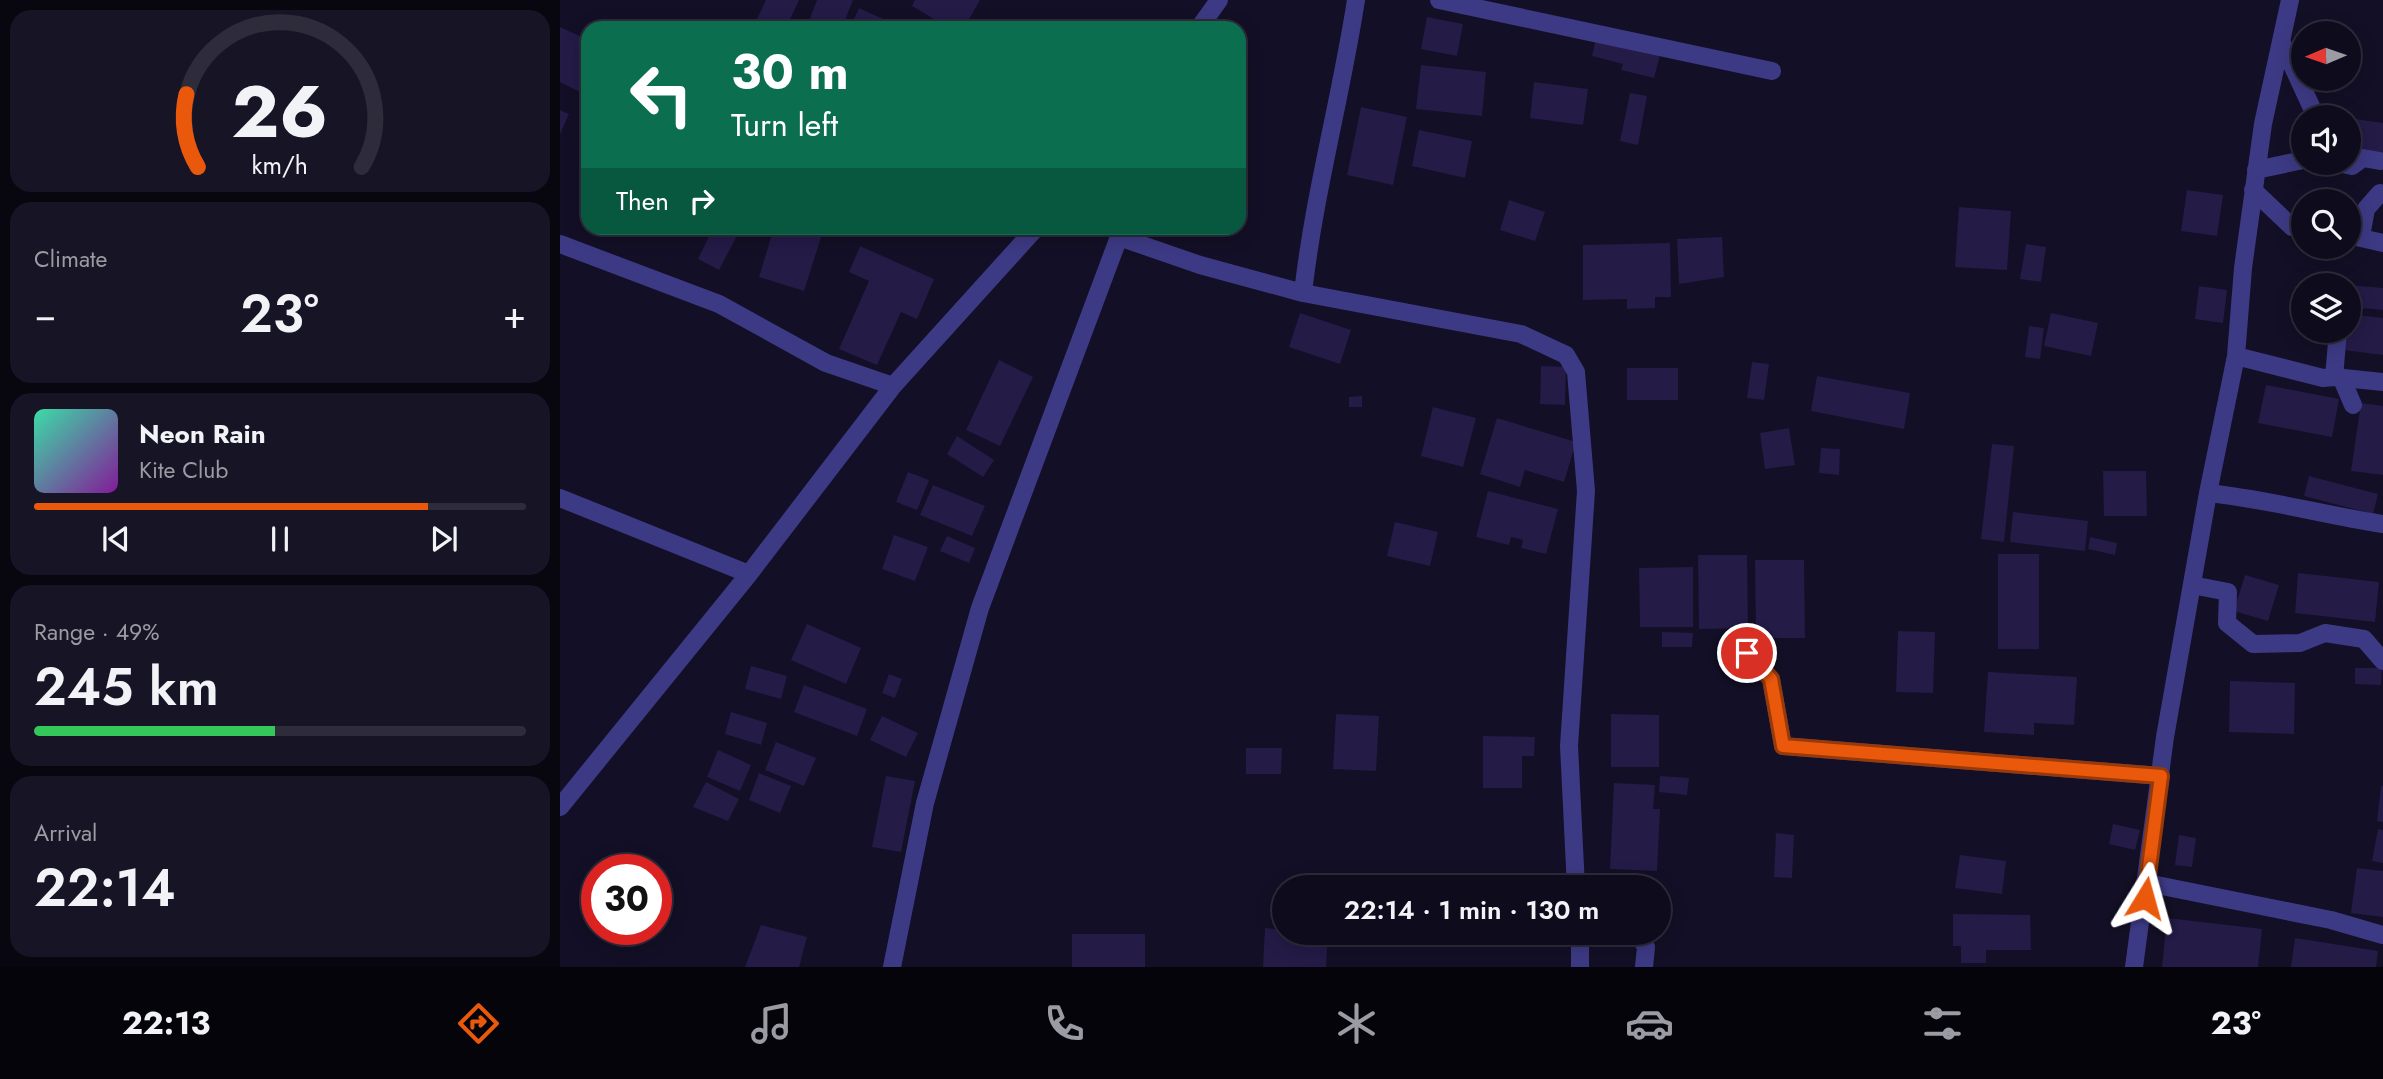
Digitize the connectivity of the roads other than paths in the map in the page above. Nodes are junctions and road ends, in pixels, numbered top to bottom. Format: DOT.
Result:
graph roads {
  1 [pos="1219,0"];
  2 [pos="1356,0"];
  3 [pos="1439,0"];
  4 [pos="2290,0"];
  5 [pos="1204,21"];
  6 [pos="2281,41"];
  7 [pos="1772,71"];
  8 [pos="2310,105"];
  9 [pos="2361,159"];
  10 [pos="2380,161"];
  11 [pos="2291,163"];
  12 [pos="2256,170"];
  13 [pos="2253,190"];
  14 [pos="2380,192"];
  15 [pos="2361,221"];
  16 [pos="2291,226"];
  17 [pos="1030,235"];
  18 [pos="1118,235"];
  19 [pos="1126,235"];
  20 [pos="2361,237"];
  21 [pos="2383,243"];
  22 [pos="560,244"];
  23 [pos="1303,293"];
  24 [pos="2338,343"];
  25 [pos="2236,356"];
  26 [pos="2338,377"];
  27 [pos="2383,382"];
  28 [pos="893,386"];
  29 [pos="2353,405"];
  30 [pos="2208,493"];
  31 [pos="560,498"];
  32 [pos="2383,524"];
  33 [pos="749,574"];
  34 [pos="2192,585"];
  35 [pos="1747,653"];
  36 [pos="2383,661"];
  37 [pos="2161,776"];
  38 [pos="563,798"];
  39 [pos="1575,875"];
  40 [pos="2147,883"];
  41 [pos="2383,935"];
  42 [pos="1580,945"];
  43 [pos="1645,945"];
  44 [pos="892,967"];
  45 [pos="1580,967"];
  46 [pos="1644,967"];
  47 [pos="2134,967"];
  1 -- 5 [label="street"];
  2 -- 23 [label="street"];
  3 -- 7 [label="street"];
  4 -- 6 [label="street"];
  6 -- 8 [label="street"];
  6 -- 12 [label="street"];
  9 -- 10 [label="street"];
  11 -- 12 [label="street"];
  12 -- 13 [label="street"];
  13 -- 16 [label="street"];
  13 -- 25 [label="street"];
  14 -- 15 [label="street"];
  17 -- 28 [label="street"];
  18 -- 44 [label="street"];
  19 -- 23 [label="street"];
  20 -- 21 [label="street"];
  22 -- 28 [label="street"];
  23 -- 39 [label="street"];
  24 -- 26 [label="street"];
  25 -- 26 [label="street"];
  25 -- 30 [label="street"];
  26 -- 27 [label="street"];
  26 -- 29 [label="street"];
  28 -- 33 [label="street"];
  30 -- 32 [label="street"];
  30 -- 34 [label="street"];
  31 -- 33 [label="street"];
  33 -- 38 [label="street"];
  34 -- 36 [label="street"];
  34 -- 37 [label="street"];
  35 -- 37 [label="street"];
  37 -- 40 [label="street"];
  40 -- 41 [label="street"];
  40 -- 47 [label="street"];
  42 -- 45 [label="street"];
  43 -- 46 [label="street"];
}
